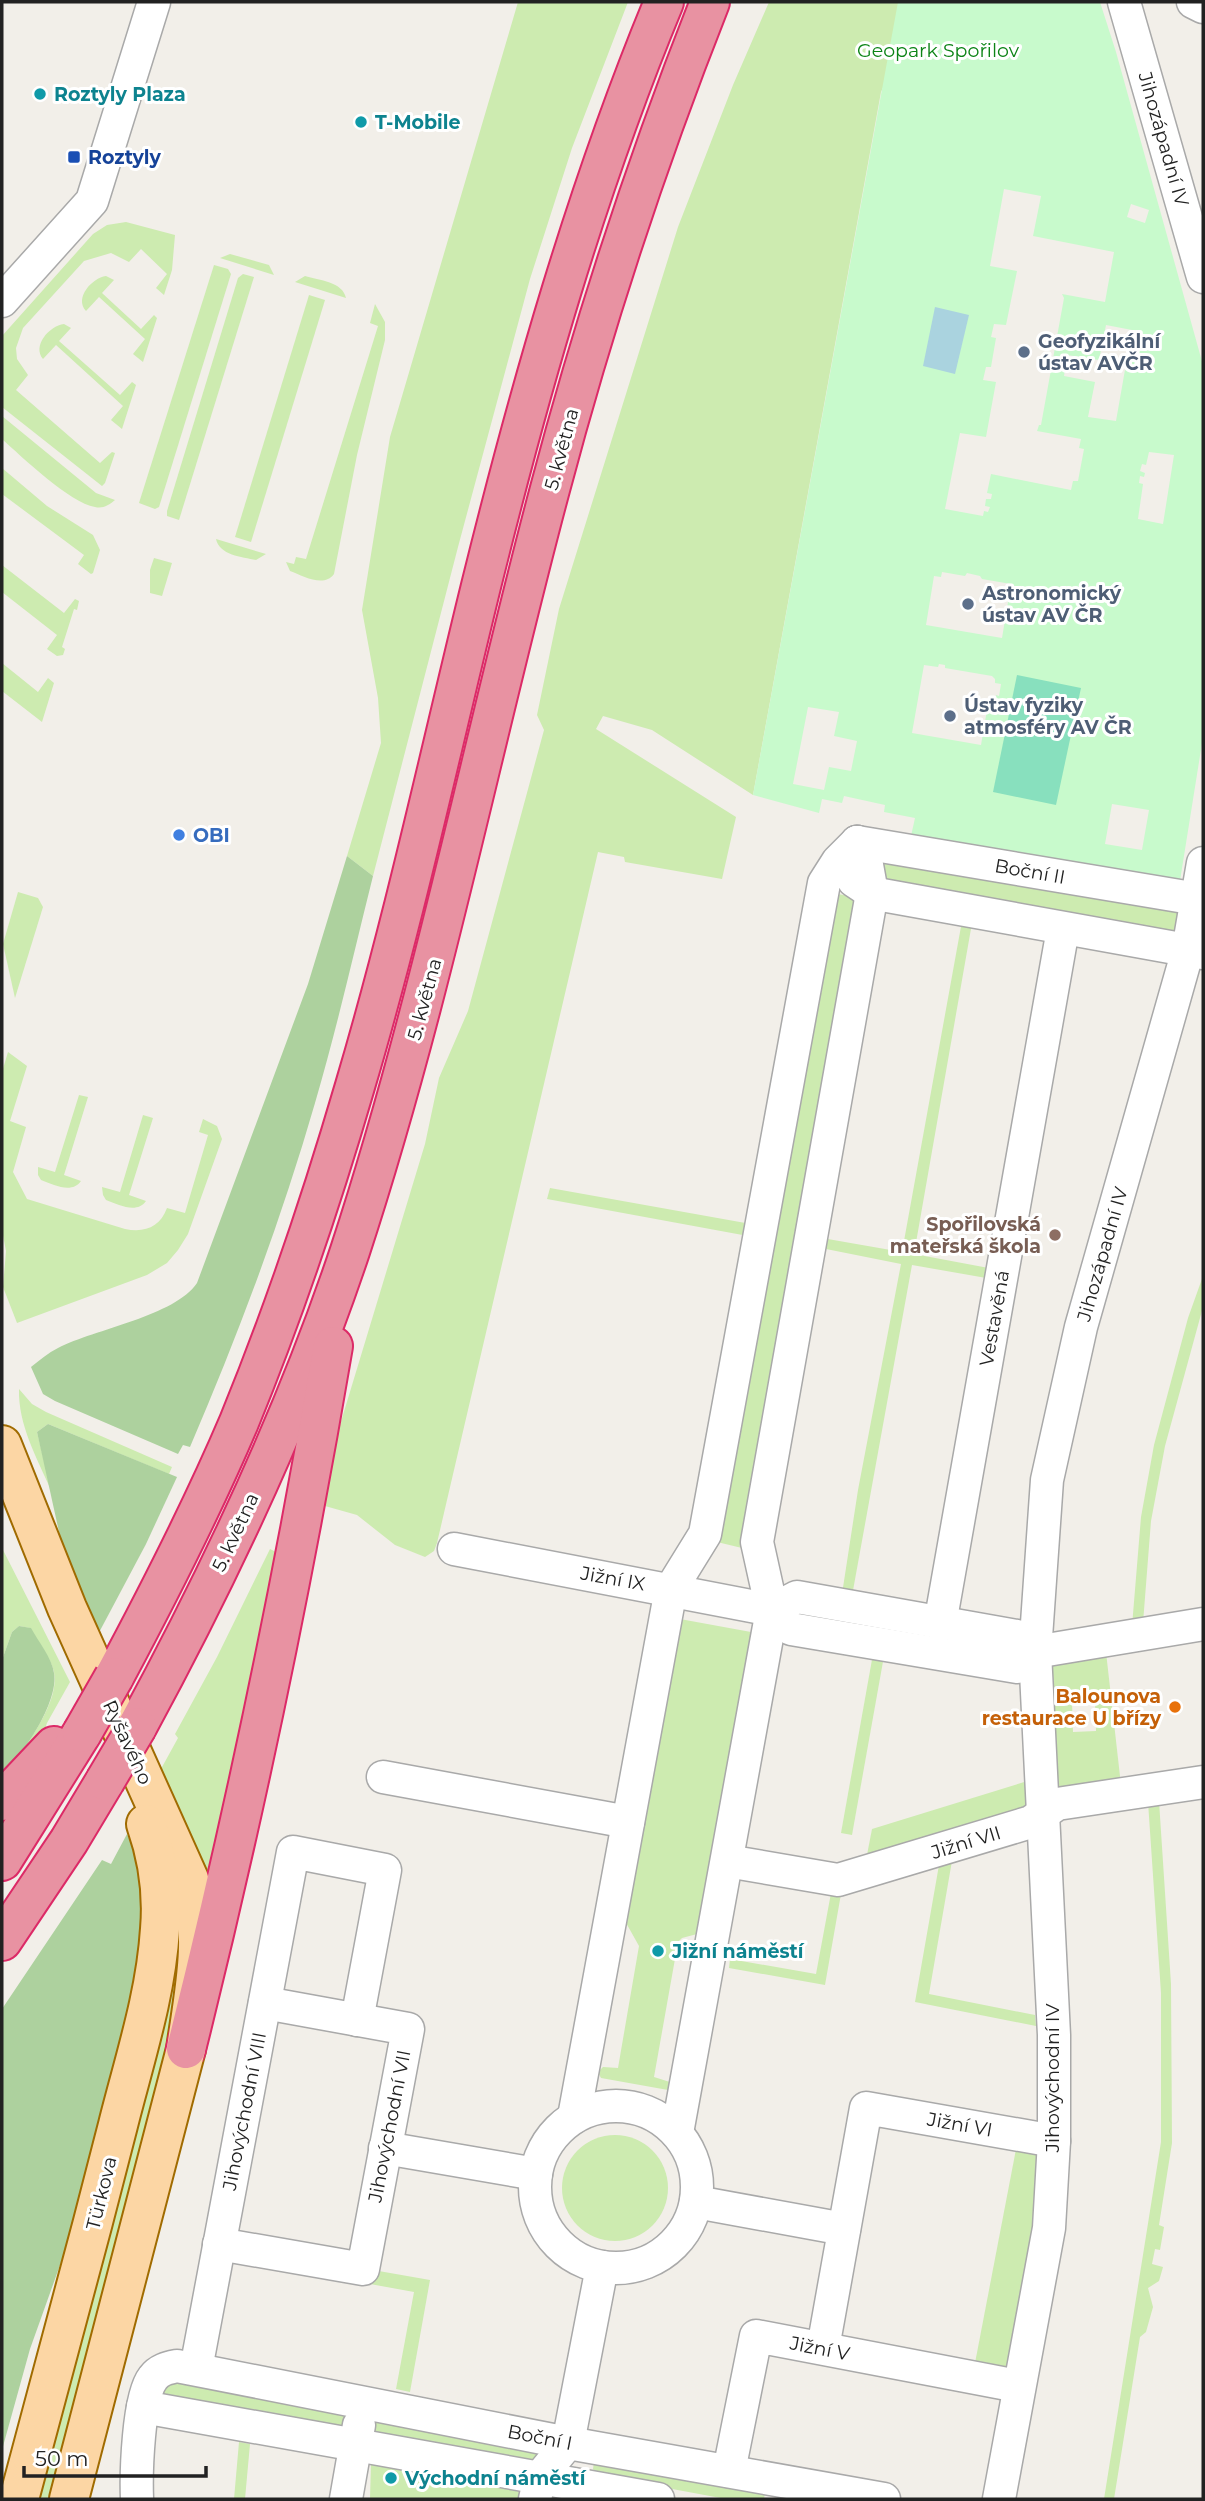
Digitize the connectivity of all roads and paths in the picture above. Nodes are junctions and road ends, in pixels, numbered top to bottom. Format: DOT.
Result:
graph roads {
  1 [pos="155,2"];
  2 [pos="664,2"];
  3 [pos="710,2"];
  4 [pos="1124,2"];
  5 [pos="1193,2"];
  6 [pos="1203,7"];
  7 [pos="1203,277"];
  8 [pos="2,301"];
  9 [pos="847,852"];
  10 [pos="1203,863"];
  11 [pos="872,893"];
  12 [pos="1200,900"];
  13 [pos="1063,929"];
  14 [pos="1196,952"];
  15 [pos="349,1254"];
  16 [pos="2,1445"];
  17 [pos="2,1515"];
  18 [pos="454,1549"];
  19 [pos="671,1589"];
  20 [pos="772,1610"];
  21 [pos="940,1624"];
  22 [pos="1203,1624"];
  23 [pos="1035,1652"];
  24 [pos="79,1727"];
  25 [pos="383,1777"];
  26 [pos="1203,1782"];
  27 [pos="2,1801"];
  28 [pos="1044,1813"];
  29 [pos="628,1822"];
  30 [pos="2,1861"];
  31 [pos="726,1861"];
  32 [pos="160,1883"];
  33 [pos="2,1941"];
  34 [pos="265,2004"];
  35 [pos="357,2020"];
  36 [pos="186,2049"];
  37 [pos="574,2118"];
  38 [pos="677,2133"];
  39 [pos="1054,2141"];
  40 [pos="385,2148"];
  41 [pos="536,2174"];
  42 [pos="696,2202"];
  43 [pos="844,2229"];
  44 [pos="219,2244"];
  45 [pos="600,2278"];
  46 [pos="823,2348"];
  47 [pos="196,2369"];
  48 [pos="1018,2386"];
  49 [pos="363,2403"];
  50 [pos="143,2407"];
  51 [pos="568,2443"];
  52 [pos="355,2445"];
  53 [pos="729,2471"];
  54 [pos="538,2488"];
  55 [pos="776,2490"];
  56 [pos="585,2492"];
  57 [pos="19,2499"];
  58 [pos="69,2499"];
  59 [pos="137,2499"];
  60 [pos="346,2499"];
  61 [pos="658,2499"];
  62 [pos="884,2499"];
  63 [pos="999,2499"];
  1 -- 8 [label="street"];
  2 -- 24 [label="highway, bridge"];
  3 -- 15 [label="highway, 5. května"];
  4 -- 7 [label="street, Jihozápadní IV"];
  5 -- 6 [label="street"];
  9 -- 11 [label="street"];
  9 -- 12 [label="street, Boční II"];
  9 -- 19 [label="street"];
  10 -- 12 [label="street, Jihozápadní IV"];
  11 -- 13 [label="street"];
  11 -- 20 [label="street"];
  12 -- 14 [label="street, Jihozápadní IV"];
  13 -- 14 [label="street"];
  13 -- 21 [label="street, Vestavěná"];
  14 -- 23 [label="street, Jihozápadní IV"];
  15 -- 33 [label="highway, 5. května, bridge"];
  15 -- 36 [label="highway"];
  16 -- 36 [label="main road, Ryšavého"];
  17 -- 32 [label="main road, Ryšavého"];
  18 -- 19 [label="street, Jižní IX"];
  19 -- 20 [label="street, Jižní IX"];
  19 -- 29 [label="street"];
  20 -- 21 [label="street"];
  20 -- 23 [label="street, Jižní IX"];
  20 -- 31 [label="street"];
  21 -- 23 [label="street"];
  22 -- 23 [label="street, Jižní IX"];
  23 -- 28 [label="street, Jihovýchodní IV"];
  24 -- 27 [label="highway"];
  24 -- 30 [label="highway"];
  25 -- 29 [label="street"];
  26 -- 28 [label="street, Jižní VII"];
  28 -- 31 [label="street, Jižní VII"];
  28 -- 39 [label="street, Jihovýchodní IV"];
  29 -- 37 [label="street"];
  31 -- 38 [label="street"];
  32 -- 57 [label="main road, Türkova"];
  34 -- 35 [label="street"];
  34 -- 35 [label="street, Jihovýchodní VIII"];
  34 -- 44 [label="street, Jihovýchodní VIII"];
  35 -- 40 [label="street, Jihovýchodní VII"];
  36 -- 58 [label="main road"];
  37 -- 38 [label="street"];
  37 -- 41 [label="street"];
  38 -- 42 [label="street"];
  39 -- 43 [label="street, Jižní VI"];
  39 -- 48 [label="street, Jihovýchodní IV"];
  40 -- 41 [label="street"];
  40 -- 44 [label="street, Jihovýchodní VII"];
  41 -- 45 [label="street"];
  42 -- 43 [label="street"];
  42 -- 45 [label="street"];
  43 -- 46 [label="street"];
  44 -- 47 [label="street, Jihovýchodní VIII"];
  45 -- 51 [label="street"];
  46 -- 48 [label="street, Jižní V"];
  46 -- 53 [label="street, Jižní V"];
  47 -- 49 [label="street, Boční I"];
  47 -- 50 [label="street, Boční I"];
  48 -- 63 [label="street, Jihovýchodní IV"];
  49 -- 51 [label="street, Boční I"];
  49 -- 52 [label="street"];
  50 -- 52 [label="street, Boční I"];
  50 -- 59 [label="street, Boční I"];
  51 -- 53 [label="street, Boční I"];
  51 -- 54 [label="street"];
  51 -- 56 [label="street"];
  52 -- 54 [label="street, Boční I"];
  52 -- 60 [label="street"];
  53 -- 55 [label="street, Boční I"];
  54 -- 56 [label="street, Boční I"];
  55 -- 62 [label="street, Boční I"];
  56 -- 61 [label="street, Boční I"];
}
